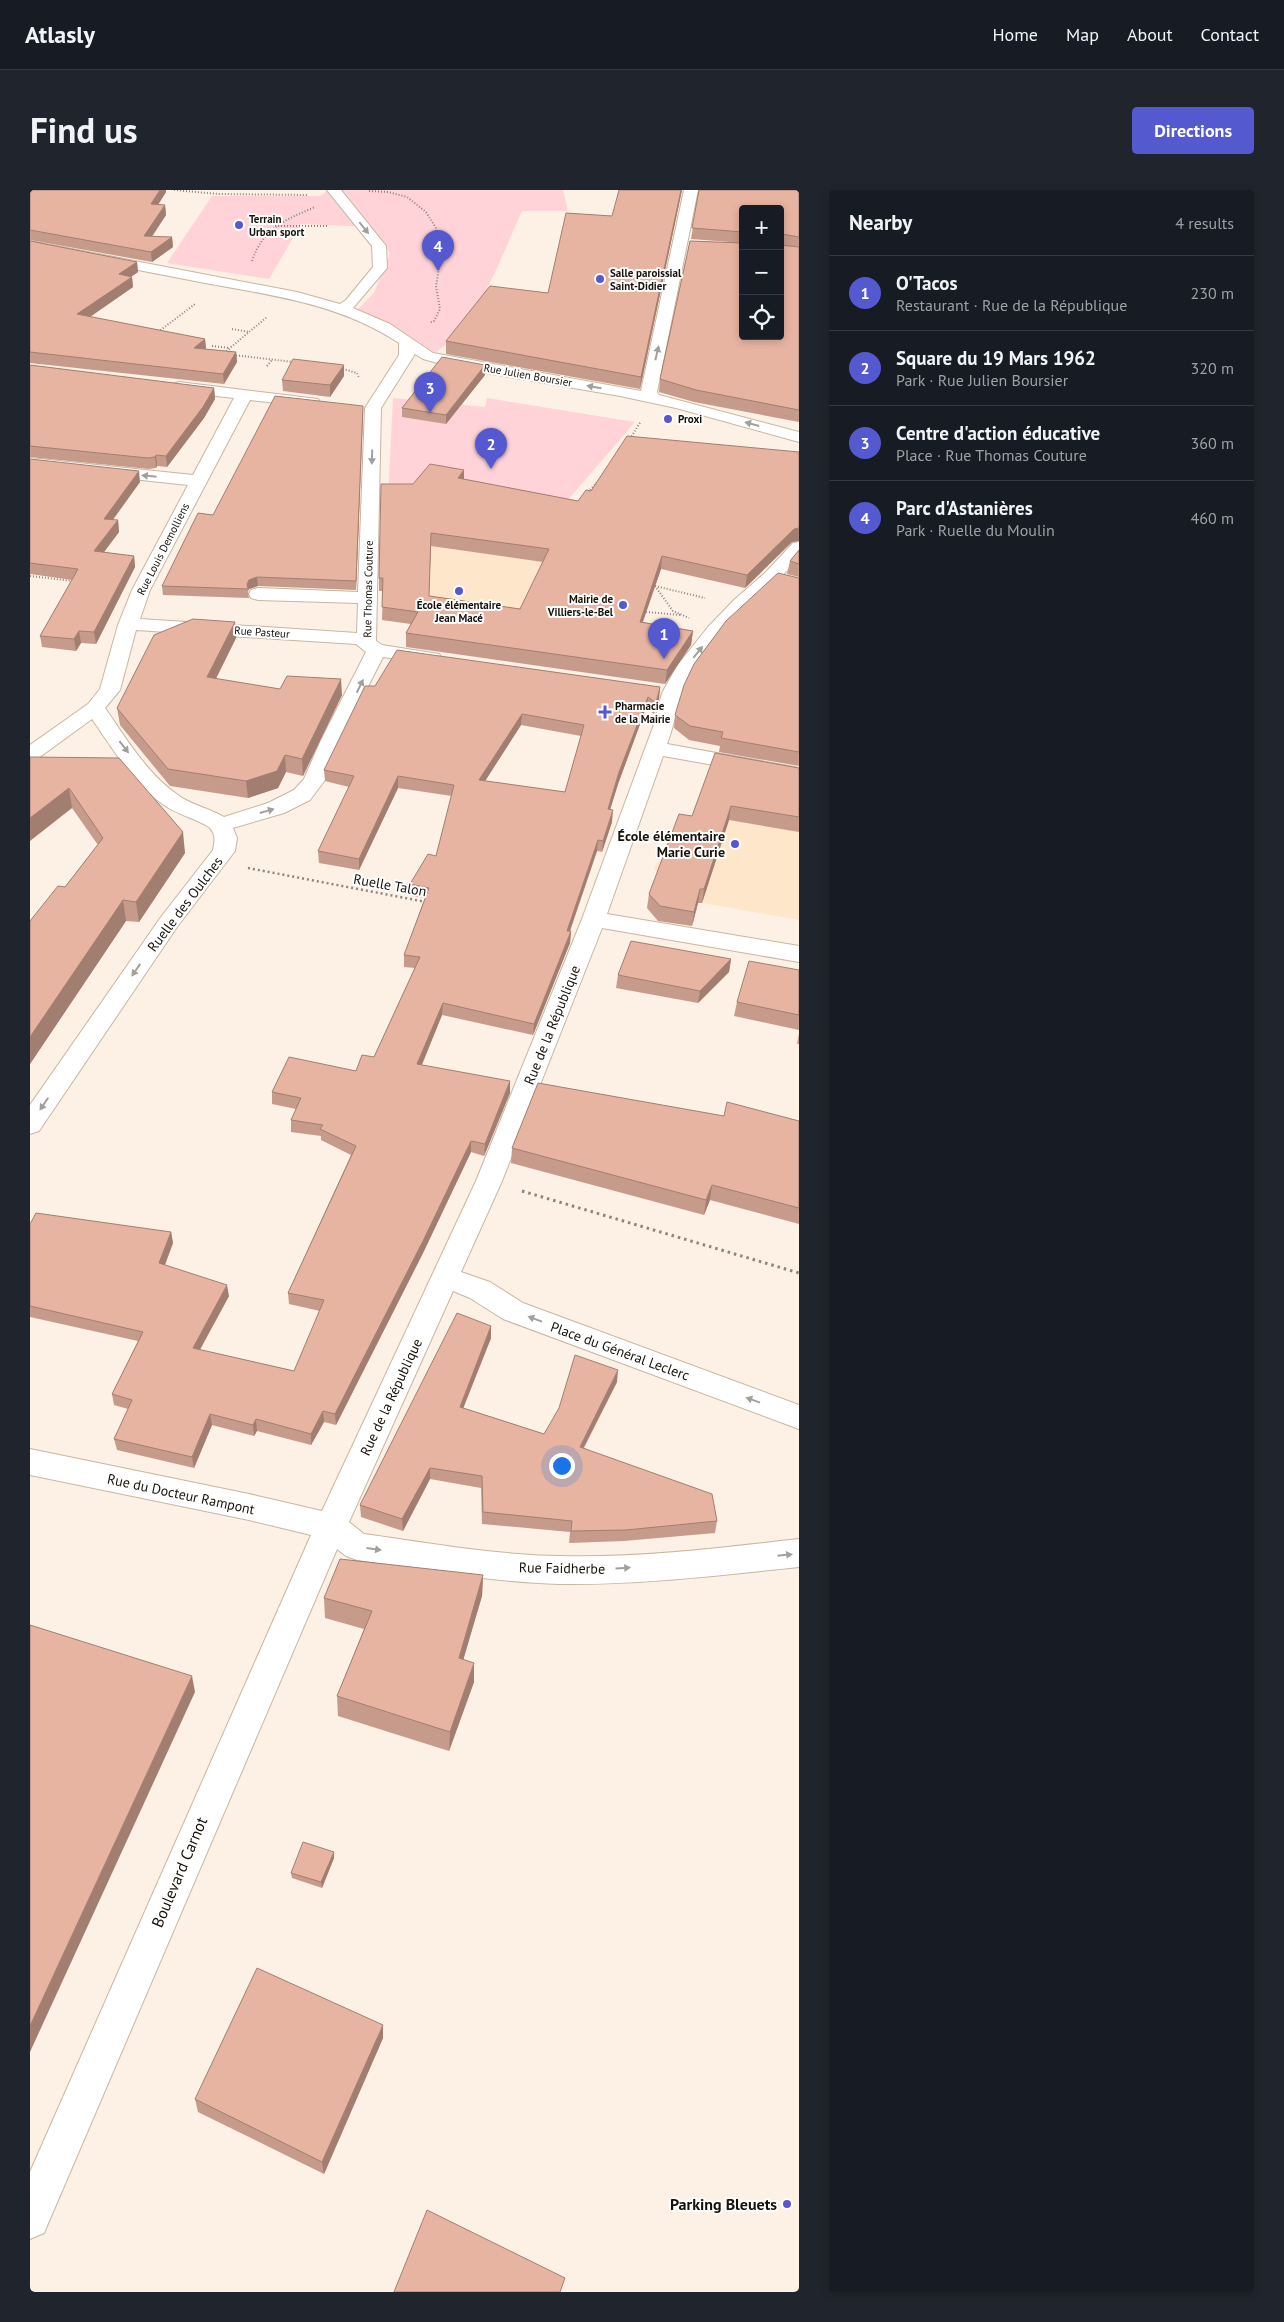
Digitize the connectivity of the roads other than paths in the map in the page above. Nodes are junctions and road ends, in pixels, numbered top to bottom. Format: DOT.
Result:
graph roads {
  1 [pos="691,190"];
  2 [pos="335,192"];
  3 [pos="30,244"];
  4 [pos="682,245"];
  5 [pos="699,246"];
  6 [pos="342,309"];
  7 [pos="401,337"];
  8 [pos="168,385"];
  9 [pos="244,395"];
  10 [pos="654,399"];
  11 [pos="329,404"];
  12 [pos="799,437"];
  13 [pos="30,463"];
  14 [pos="197,482"];
  15 [pos="799,547"];
  16 [pos="258,594"];
  17 [pos="366,598"];
  18 [pos="128,625"];
  19 [pos="372,645"];
  20 [pos="447,660"];
  21 [pos="96,708"];
  22 [pos="655,748"];
  23 [pos="30,755"];
  24 [pos="799,774"];
  25 [pos="220,825"];
  26 [pos="594,918"];
  27 [pos="799,954"];
  28 [pos="30,1125"];
  29 [pos="445,1277"];
  30 [pos="799,1417"];
  31 [pos="30,1462"];
  32 [pos="332,1527"];
  33 [pos="799,1553"];
  34 [pos="30,2218"];
  1 -- 4 [label="street"];
  2 -- 6 [label="street, one-way"];
  3 -- 6 [label="street, Rue Julien Boursier"];
  4 -- 5 [label="street"];
  10 -- 4 [label="street, one-way"];
  6 -- 7 [label="street, Rue Julien Boursier"];
  10 -- 7 [label="street, Rue Julien Boursier, one-way"];
  7 -- 17 [label="street, Rue Thomas Couture, one-way"];
  8 -- 9 [label="street"];
  9 -- 11 [label="street"];
  9 -- 14 [label="street, Rue Louis Demolliens"];
  12 -- 10 [label="street, Rue Julien Boursier, one-way"];
  14 -- 13 [label="street, one-way"];
  14 -- 18 [label="street, Rue Louis Demolliens"];
  22 -- 15 [label="street, Rue de la République, one-way"];
  16 -- 17 [label="street"];
  17 -- 19 [label="street, Rue Thomas Couture"];
  18 -- 19 [label="street, Rue Pasteur"];
  18 -- 21 [label="street, Rue Louis Demolliens"];
  19 -- 20 [label="street, Rue Pasteur"];
  25 -- 19 [label="street, Rue Thomas Couture, one-way"];
  21 -- 23 [label="street, Rue Louis Demolliens"];
  21 -- 25 [label="street, one-way"];
  22 -- 24 [label="street"];
  22 -- 26 [label="street, Rue de la République"];
  25 -- 28 [label="street, Ruelle des Oulches, one-way"];
  26 -- 27 [label="street"];
  26 -- 29 [label="street, Rue de la République"];
  30 -- 29 [label="street, Place du Général Leclerc, one-way"];
  29 -- 32 [label="street, Rue de la République"];
  31 -- 32 [label="street, Rue du Docteur Rampont"];
  32 -- 33 [label="street, Rue Faidherbe, one-way"];
  32 -- 34 [label="street, Boulevard Carnot"];
}
